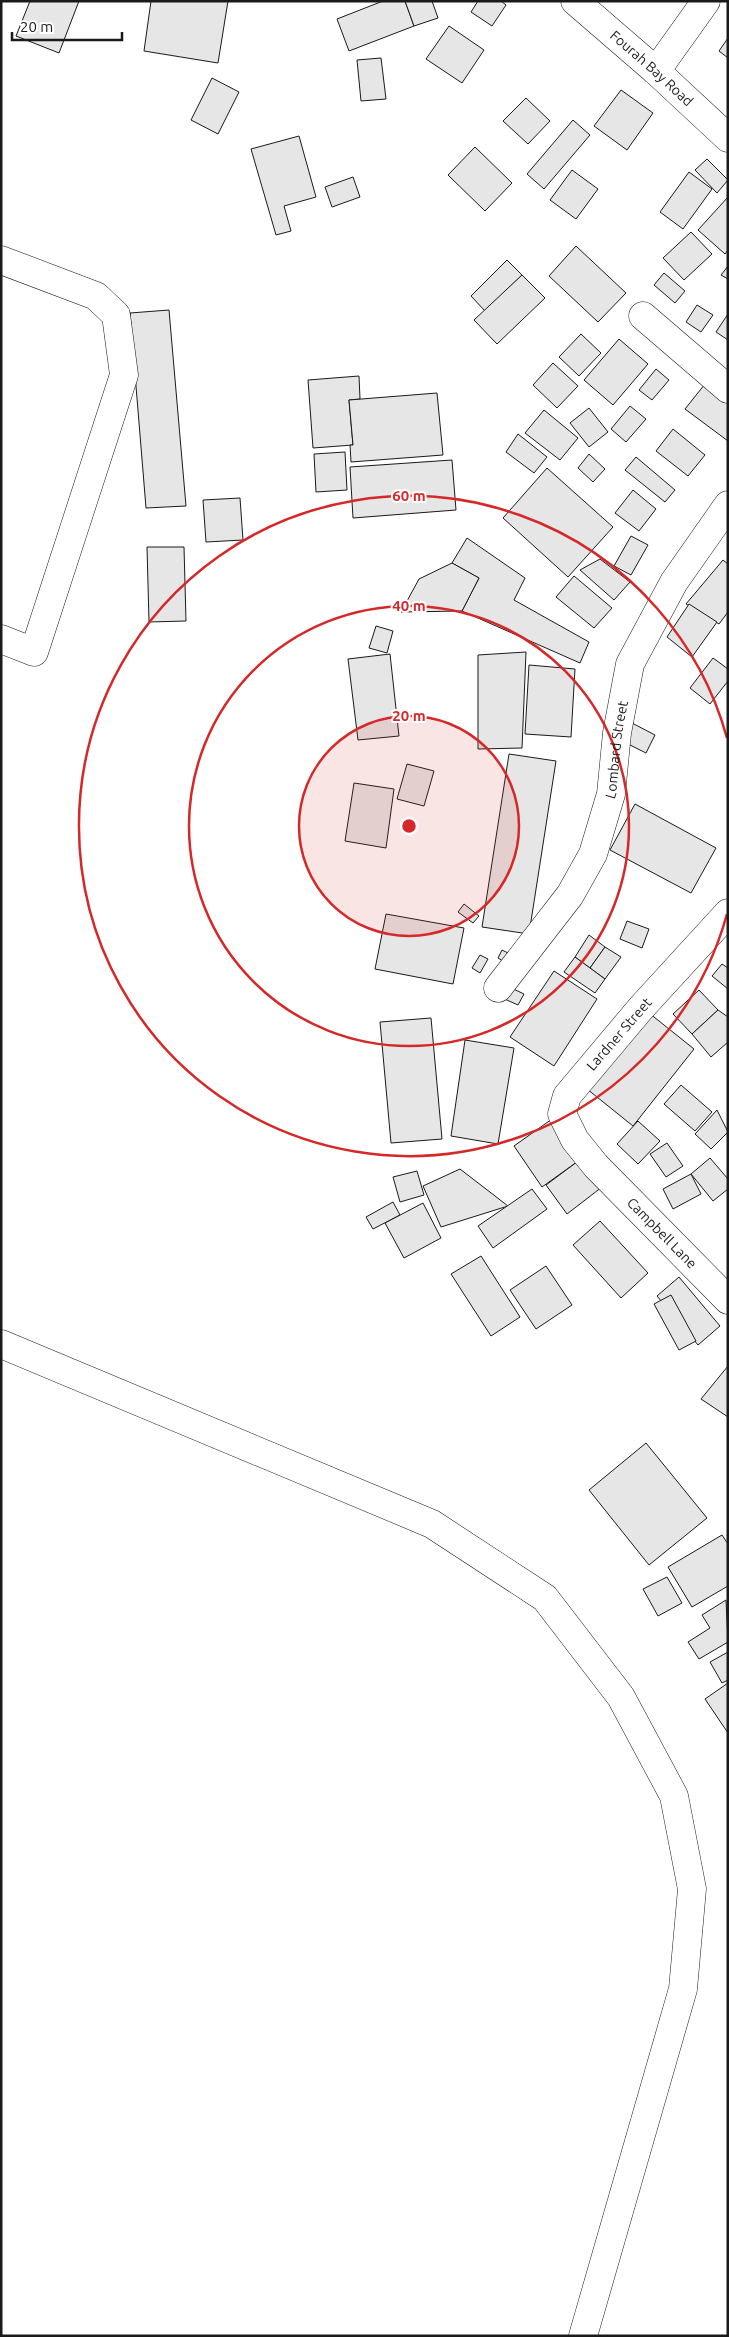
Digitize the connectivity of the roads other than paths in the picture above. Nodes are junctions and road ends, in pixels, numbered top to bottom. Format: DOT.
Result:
graph roads {
  1 [pos="575,1"];
  2 [pos="706,1"];
  3 [pos="656,71"];
  4 [pos="728,138"];
  5 [pos="1,260"];
  6 [pos="643,316"];
  7 [pos="728,389"];
  8 [pos="728,505"];
  9 [pos="1,639"];
  10 [pos="728,913"];
  11 [pos="498,988"];
  12 [pos="596,1166"];
  13 [pos="728,1300"];
  14 [pos="1,1344"];
  15 [pos="582,2336"];
  1 -- 3 [label="street, Fourah Bay Road"];
  2 -- 3 [label="street"];
  3 -- 4 [label="street, Fourah Bay Road"];
  5 -- 9 [label="street"];
  6 -- 7 [label="street"];
  8 -- 11 [label="street, Lombard Street"];
  10 -- 12 [label="street, Lardner Street"];
  12 -- 13 [label="street, Campbell Lane"];
  14 -- 15 [label="street"];
}
